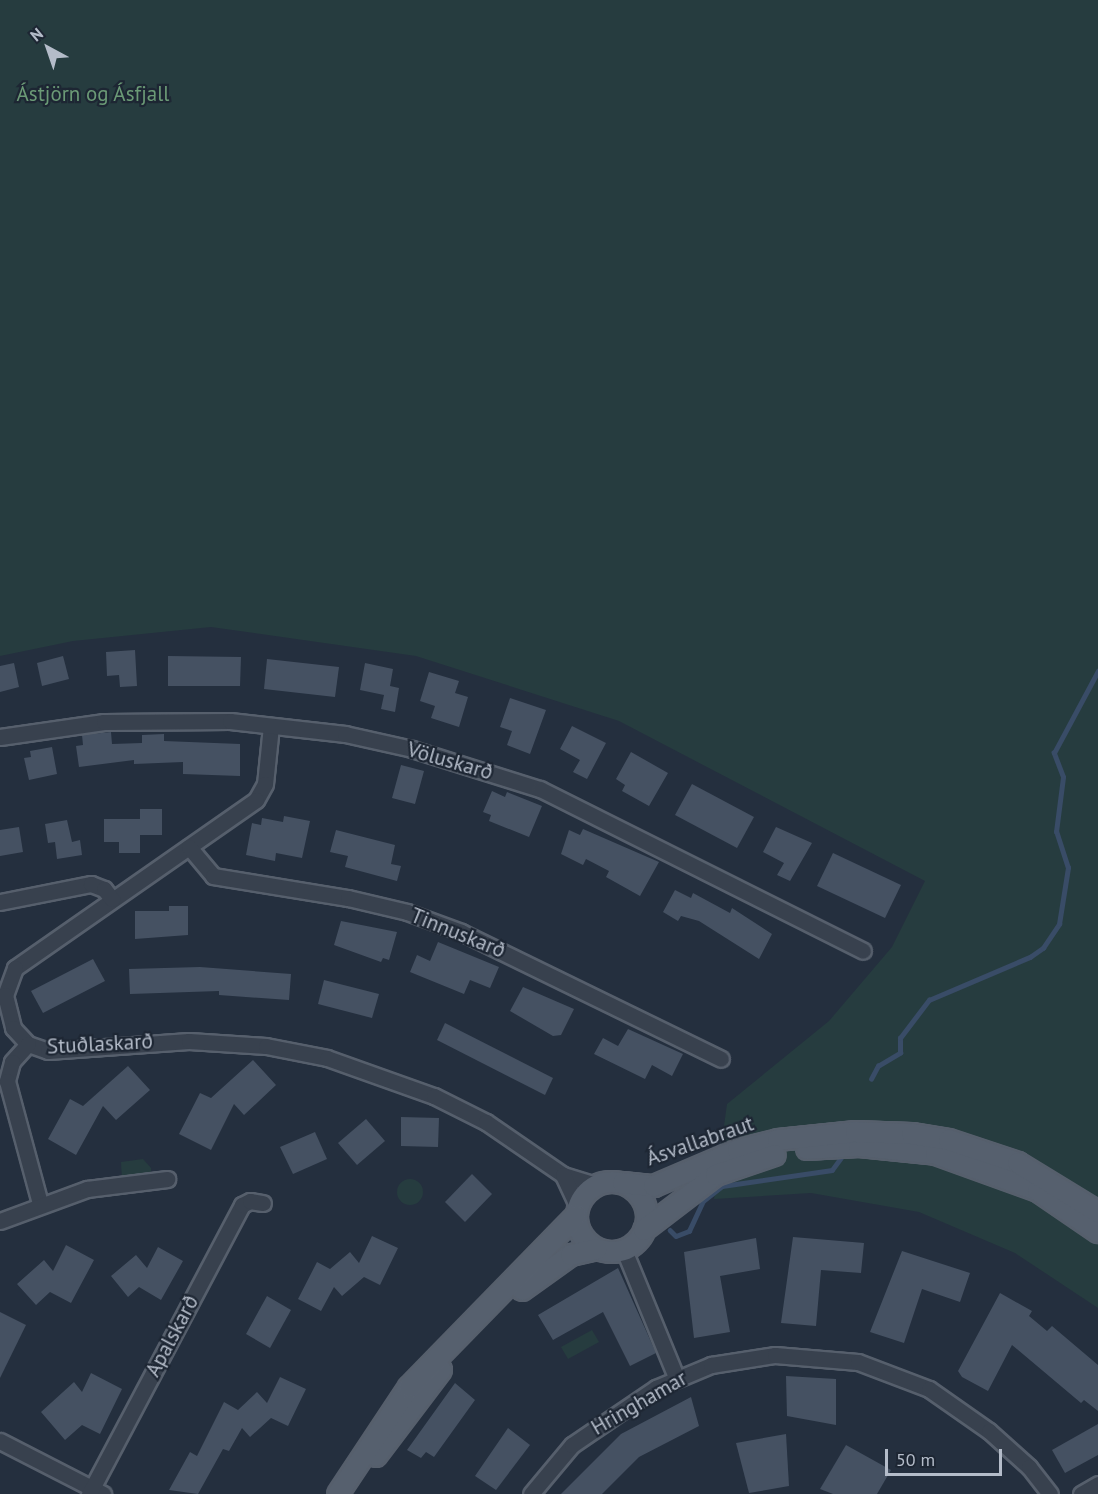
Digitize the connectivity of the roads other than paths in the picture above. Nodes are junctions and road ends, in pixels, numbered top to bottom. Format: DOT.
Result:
graph roads {
  1 [pos="271,726"];
  2 [pos="0,737"];
  3 [pos="189,847"];
  4 [pos="112,898"];
  5 [pos="0,902"];
  6 [pos="863,951"];
  7 [pos="28,1044"];
  8 [pos="721,1059"];
  9 [pos="563,1175"];
  10 [pos="167,1179"];
  11 [pos="623,1183"];
  12 [pos="595,1185"];
  13 [pos="40,1203"];
  14 [pos="263,1203"];
  15 [pos="577,1211"];
  16 [pos="1098,1212"];
  17 [pos="0,1221"];
  18 [pos="645,1230"];
  19 [pos="1098,1232"];
  20 [pos="596,1249"];
  21 [pos="624,1250"];
  22 [pos="677,1378"];
  23 [pos="0,1441"];
  24 [pos="1098,1484"];
  25 [pos="95,1492"];
  26 [pos="338,1494"];
  27 [pos="352,1494"];
  28 [pos="531,1494"];
  29 [pos="1050,1494"];
  30 [pos="1081,1494"];
  1 -- 2 [label="street, Völuskarð"];
  1 -- 3 [label="street, Stuðlaskarð"];
  1 -- 6 [label="street, Völuskarð"];
  3 -- 4 [label="street, Stuðlaskarð"];
  3 -- 8 [label="street, Tinnuskarð"];
  4 -- 5 [label="street"];
  4 -- 7 [label="street, Stuðlaskarð"];
  7 -- 9 [label="street, Stuðlaskarð"];
  7 -- 13 [label="street"];
  9 -- 12 [label="street, Stuðlaskarð"];
  9 -- 15 [label="street, Stuðlaskarð"];
  10 -- 13 [label="street"];
  11 -- 12 [label="main road"];
  11 -- 16 [label="main road, Ásvallabraut"];
  11 -- 18 [label="main road"];
  12 -- 15 [label="main road"];
  13 -- 17 [label="street"];
  14 -- 25 [label="street, Apalskarð"];
  15 -- 20 [label="main road"];
  15 -- 26 [label="main road"];
  18 -- 19 [label="main road, Ásvallabraut"];
  18 -- 21 [label="main road"];
  20 -- 21 [label="main road"];
  20 -- 27 [label="main road"];
  21 -- 22 [label="street"];
  22 -- 28 [label="street, Hringhamar"];
  22 -- 29 [label="street, Hringhamar"];
  23 -- 25 [label="street"];
  24 -- 30 [label="street"];
}
